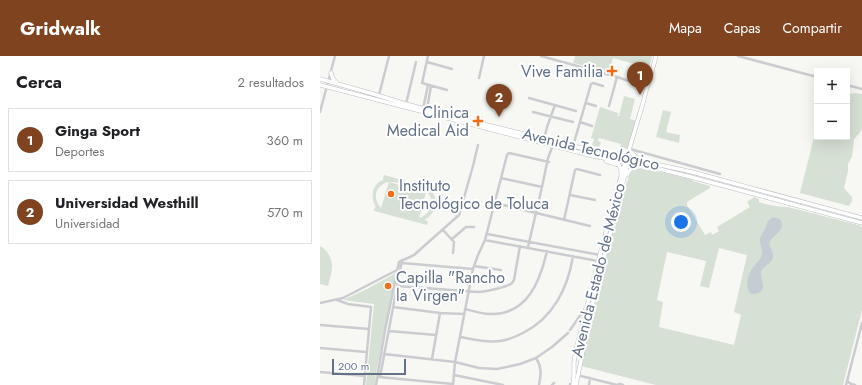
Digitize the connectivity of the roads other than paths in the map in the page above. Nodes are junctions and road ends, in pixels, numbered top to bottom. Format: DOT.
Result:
graph roads {
  1 [pos="335,56"];
  2 [pos="389,56"];
  3 [pos="428,56"];
  4 [pos="484,56"];
  5 [pos="543,56"];
  6 [pos="655,56"];
  7 [pos="738,56"];
  8 [pos="416,62"];
  9 [pos="427,62"];
  10 [pos="452,69"];
  11 [pos="331,73"];
  12 [pos="814,76"];
  13 [pos="617,77"];
  14 [pos="479,78"];
  15 [pos="320,79"];
  16 [pos="328,81"];
  17 [pos="337,84"];
  18 [pos="320,85"];
  19 [pos="429,85"];
  20 [pos="648,85"];
  21 [pos="603,86"];
  22 [pos="850,86"];
  23 [pos="327,87"];
  24 [pos="862,89"];
  25 [pos="361,90"];
  26 [pos="447,90"];
  27 [pos="360,95"];
  28 [pos="379,96"];
  29 [pos="529,98"];
  30 [pos="586,103"];
  31 [pos="406,104"];
  32 [pos="555,105"];
  33 [pos="596,106"];
  34 [pos="608,106"];
  35 [pos="425,107"];
  36 [pos="576,110"];
  37 [pos="320,112"];
  38 [pos="533,112"];
  39 [pos="552,117"];
  40 [pos="573,122"];
  41 [pos="580,122"];
  42 [pos="592,126"];
  43 [pos="544,139"];
  44 [pos="554,143"];
  45 [pos="478,146"];
  46 [pos="573,146"];
  47 [pos="631,150"];
  48 [pos="593,156"];
  49 [pos="628,158"];
  50 [pos="638,160"];
  51 [pos="548,163"];
  52 [pos="627,163"];
  53 [pos="651,167"];
  54 [pos="720,174"];
  55 [pos="600,175"];
  56 [pos="501,178"];
  57 [pos="542,187"];
  58 [pos="622,189"];
  59 [pos="617,190"];
  60 [pos="570,195"];
  61 [pos="595,200"];
  62 [pos="495,203"];
  63 [pos="536,213"];
  64 [pos="848,214"];
  65 [pos="862,218"];
  66 [pos="847,219"];
  67 [pos="564,220"];
  68 [pos="862,223"];
  69 [pos="590,226"];
  70 [pos="474,227"];
  71 [pos="443,230"];
  72 [pos="487,234"];
  73 [pos="452,239"];
  74 [pos="485,240"];
  75 [pos="529,242"];
  76 [pos="520,246"];
  77 [pos="528,247"];
  78 [pos="547,251"];
  79 [pos="453,253"];
  80 [pos="600,255"];
  81 [pos="573,256"];
  82 [pos="605,256"];
  83 [pos="401,261"];
  84 [pos="598,261"];
  85 [pos="603,262"];
  86 [pos="474,267"];
  87 [pos="401,269"];
  88 [pos="397,270"];
  89 [pos="501,270"];
  90 [pos="594,277"];
  91 [pos="599,280"];
  92 [pos="593,283"];
  93 [pos="598,285"];
  94 [pos="397,286"];
  95 [pos="469,292"];
  96 [pos="338,300"];
  97 [pos="320,303"];
  98 [pos="588,304"];
  99 [pos="393,307"];
  100 [pos="465,309"];
  101 [pos="440,313"];
  102 [pos="464,314"];
  103 [pos="862,323"];
  104 [pos="320,325"];
  105 [pos="369,329"];
  106 [pos="570,330"];
  107 [pos="388,331"];
  108 [pos="568,333"];
  109 [pos="436,335"];
  110 [pos="460,337"];
  111 [pos="320,348"];
  112 [pos="366,352"];
  113 [pos="384,354"];
  114 [pos="536,358"];
  115 [pos="432,359"];
  116 [pos="455,362"];
  117 [pos="320,372"];
  118 [pos="454,375"];
  119 [pos="577,375"];
  120 [pos="365,376"];
  121 [pos="378,377"];
  122 [pos="590,378"];
  123 [pos="847,381"];
  124 [pos="453,384"];
  125 [pos="364,385"];
  126 [pos="376,385"];
  127 [pos="503,385"];
  128 [pos="539,385"];
  129 [pos="572,385"];
  130 [pos="589,385"];
  131 [pos="617,385"];
  132 [pos="623,385"];
  133 [pos="846,385"];
  134 [pos="854,385"];
  1 -- 11 [label="street"];
  2 -- 28 [label="street"];
  3 -- 9 [label="street"];
  4 -- 14 [label="street"];
  5 -- 13 [label="street"];
  6 -- 20 [label="main road, Avenida Estado de México"];
  7 -- 12 [label="street"];
  8 -- 31 [label="street"];
  9 -- 10 [label="street"];
  9 -- 19 [label="street"];
  11 -- 16 [label="street"];
  11 -- 17 [label="main road"];
  13 -- 20 [label="street"];
  13 -- 34 [label="street"];
  15 -- 16 [label="main road, Avenida Tecnológico"];
  16 -- 17 [label="main road, Avenida Tecnológico"];
  16 -- 23 [label="street"];
  17 -- 25 [label="main road, Avenida Tecnológico"];
  18 -- 23 [label="main road, Avenida Tecnológico"];
  19 -- 26 [label="street"];
  19 -- 35 [label="street"];
  20 -- 47 [label="main road, Avenida Estado de México"];
  21 -- 30 [label="street"];
  22 -- 24 [label="street"];
  23 -- 27 [label="main road, Avenida Tecnológico"];
  23 -- 37 [label="street"];
  25 -- 27 [label="main road"];
  25 -- 28 [label="main road, Avenida Tecnológico"];
  27 -- 44 [label="main road, Avenida Tecnológico"];
  28 -- 31 [label="main road, Avenida Tecnológico"];
  29 -- 32 [label="street"];
  30 -- 33 [label="street"];
  30 -- 41 [label="street"];
  31 -- 35 [label="main road, Avenida Tecnológico"];
  32 -- 36 [label="street"];
  32 -- 39 [label="street"];
  35 -- 43 [label="main road, Avenida Tecnológico"];
  38 -- 39 [label="street"];
  39 -- 40 [label="street"];
  39 -- 43 [label="street"];
  41 -- 42 [label="street"];
  41 -- 46 [label="street"];
  43 -- 44 [label="main road, Avenida Tecnológico"];
  44 -- 46 [label="main road, Avenida Tecnológico"];
  44 -- 48 [label="main road, Avenida Tecnológico"];
  44 -- 51 [label="street"];
  45 -- 71 [label="street"];
  46 -- 49 [label="main road, Avenida Tecnológico"];
  47 -- 49 [label="main road, Avenida Estado de México"];
  47 -- 50 [label="main road"];
  47 -- 54 [label="street"];
  48 -- 52 [label="main road, Avenida Tecnológico"];
  48 -- 59 [label="main road"];
  49 -- 50 [label="main road, Avenida Tecnológico"];
  49 -- 52 [label="main road, Avenida Estado de México"];
  50 -- 64 [label="main road, Avenida Tecnológico"];
  51 -- 56 [label="street"];
  51 -- 57 [label="street"];
  52 -- 53 [label="main road, Avenida Tecnológico"];
  52 -- 58 [label="main road, Avenida Estado de México"];
  52 -- 59 [label="main road, Avenida Estado de México"];
  53 -- 58 [label="main road"];
  53 -- 66 [label="main road, Avenida Tecnológico"];
  55 -- 60 [label="street"];
  56 -- 57 [label="street"];
  56 -- 62 [label="street"];
  57 -- 63 [label="street"];
  58 -- 82 [label="main road, Avenida Estado de México"];
  59 -- 80 [label="main road, Avenida Estado de México"];
  60 -- 61 [label="street"];
  60 -- 67 [label="street"];
  62 -- 63 [label="street"];
  62 -- 72 [label="street"];
  63 -- 67 [label="street"];
  63 -- 75 [label="street"];
  64 -- 65 [label="main road, Avenida Tecnológico"];
  64 -- 66 [label="main road"];
  66 -- 68 [label="main road, Avenida Tecnológico"];
  67 -- 69 [label="street"];
  70 -- 73 [label="street"];
  71 -- 73 [label="street"];
  71 -- 83 [label="street"];
  72 -- 74 [label="street"];
  72 -- 75 [label="street"];
  73 -- 79 [label="street"];
  74 -- 76 [label="street"];
  74 -- 86 [label="street"];
  75 -- 77 [label="street"];
  75 -- 80 [label="street"];
  76 -- 77 [label="street"];
  76 -- 95 [label="street"];
  77 -- 78 [label="street"];
  78 -- 81 [label="street"];
  78 -- 100 [label="street"];
  80 -- 82 [label="street"];
  80 -- 84 [label="main road, Avenida Estado de México"];
  81 -- 84 [label="street"];
  81 -- 110 [label="street"];
  82 -- 85 [label="main road, Avenida Estado de México"];
  83 -- 86 [label="street"];
  83 -- 87 [label="street"];
  83 -- 88 [label="street"];
  84 -- 85 [label="street"];
  84 -- 90 [label="main road, Avenida Estado de México"];
  85 -- 91 [label="main road, Avenida Estado de México"];
  86 -- 89 [label="street"];
  86 -- 95 [label="street"];
  87 -- 88 [label="street"];
  87 -- 94 [label="street"];
  88 -- 96 [label="street"];
  88 -- 121 [label="street"];
  90 -- 91 [label="main road"];
  90 -- 92 [label="main road, Avenida Estado de México"];
  91 -- 93 [label="main road, Avenida Estado de México"];
  92 -- 93 [label="main road"];
  92 -- 98 [label="main road, Avenida Estado de México"];
  93 -- 119 [label="main road, Avenida Estado de México"];
  94 -- 95 [label="street"];
  94 -- 99 [label="street"];
  95 -- 100 [label="street"];
  96 -- 97 [label="street"];
  96 -- 105 [label="street"];
  98 -- 106 [label="street"];
  98 -- 129 [label="main road, Avenida Estado de México"];
  99 -- 101 [label="street"];
  99 -- 107 [label="street"];
  100 -- 102 [label="street"];
  101 -- 102 [label="street"];
  101 -- 109 [label="street"];
  102 -- 110 [label="street"];
  103 -- 123 [label="street"];
  104 -- 105 [label="street"];
  105 -- 112 [label="street"];
  107 -- 109 [label="street"];
  107 -- 113 [label="street"];
  108 -- 114 [label="street"];
  109 -- 115 [label="street"];
  110 -- 116 [label="street"];
  111 -- 112 [label="street"];
  112 -- 120 [label="street"];
  113 -- 115 [label="street"];
  113 -- 121 [label="street"];
  114 -- 116 [label="street"];
  114 -- 128 [label="street"];
  115 -- 116 [label="street"];
  116 -- 118 [label="street"];
  117 -- 120 [label="street"];
  118 -- 124 [label="street"];
  118 -- 127 [label="street"];
  119 -- 122 [label="street"];
  119 -- 129 [label="main road, Avenida Estado de México"];
  120 -- 125 [label="street"];
  121 -- 124 [label="street"];
  121 -- 126 [label="street"];
  122 -- 130 [label="street"];
  122 -- 131 [label="street"];
  123 -- 133 [label="street"];
  123 -- 134 [label="street"];
  131 -- 132 [label="street"];
}
